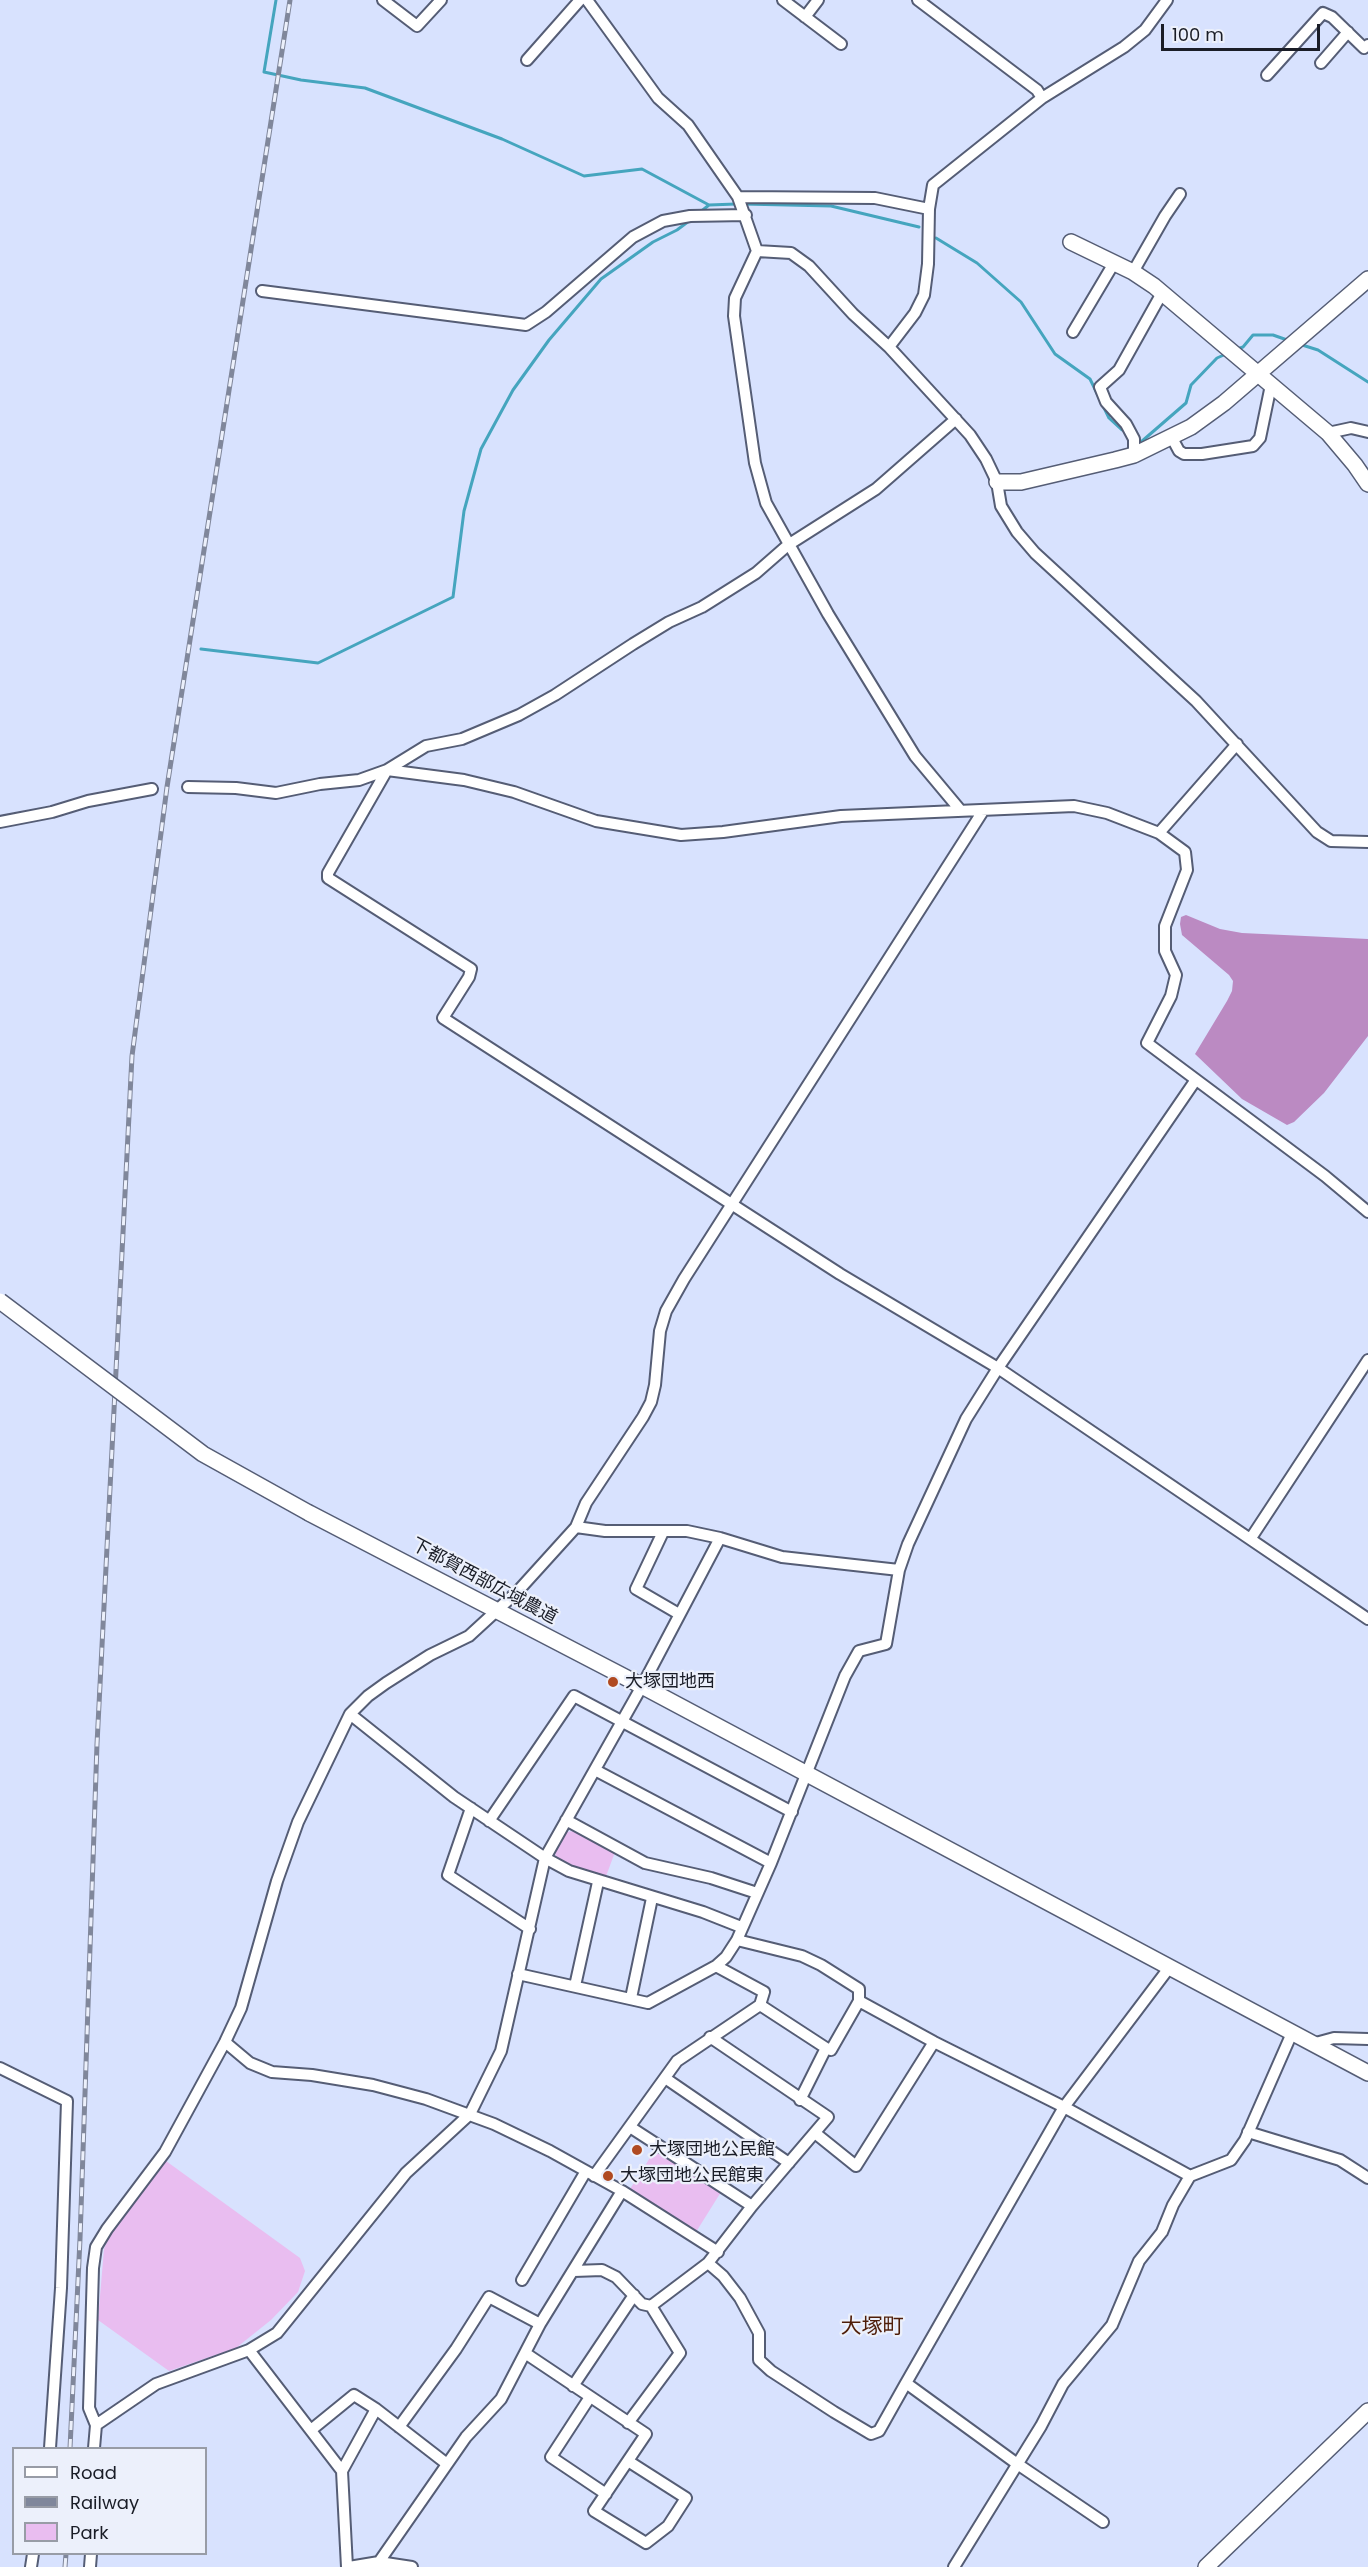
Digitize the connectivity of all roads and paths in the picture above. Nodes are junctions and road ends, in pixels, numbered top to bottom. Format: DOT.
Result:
graph roads {
  1 [pos="383,0"];
  2 [pos="441,0"];
  3 [pos="580,0"];
  4 [pos="587,0"];
  5 [pos="783,0"];
  6 [pos="818,0"];
  7 [pos="918,0"];
  8 [pos="1167,0"];
  9 [pos="805,17"];
  10 [pos="1348,32"];
  11 [pos="841,45"];
  12 [pos="1368,45"];
  13 [pos="527,60"];
  14 [pos="1321,63"];
  15 [pos="1267,75"];
  16 [pos="1042,98"];
  17 [pos="1179,194"];
  18 [pos="738,197"];
  19 [pos="929,209"];
  20 [pos="746,215"];
  21 [pos="1066,240"];
  22 [pos="757,251"];
  23 [pos="1114,263"];
  24 [pos="1133,272"];
  25 [pos="1368,279"];
  26 [pos="262,291"];
  27 [pos="1162,293"];
  28 [pos="1072,332"];
  29 [pos="889,347"];
  30 [pos="1258,374"];
  31 [pos="1271,385"];
  32 [pos="956,419"];
  33 [pos="1368,432"];
  34 [pos="1328,433"];
  35 [pos="1172,438"];
  36 [pos="1134,455"];
  37 [pos="997,482"];
  38 [pos="1368,483"];
  39 [pos="788,545"];
  40 [pos="1237,744"];
  41 [pos="387,770"];
  42 [pos="188,787"];
  43 [pos="152,789"];
  44 [pos="961,811"];
  45 [pos="983,811"];
  46 [pos="0,822"];
  47 [pos="1159,833"];
  48 [pos="1368,842"];
  49 [pos="1196,1081"];
  50 [pos="730,1205"];
  51 [pos="1368,1212"];
  52 [pos="0,1300"];
  53 [pos="1368,1360"];
  54 [pos="998,1368"];
  55 [pos="576,1527"];
  56 [pos="663,1532"];
  57 [pos="720,1538"];
  58 [pos="1251,1538"];
  59 [pos="899,1570"];
  60 [pos="497,1611"];
  61 [pos="679,1614"];
  62 [pos="1368,1619"];
  63 [pos="642,1686"];
  64 [pos="350,1714"];
  65 [pos="621,1722"];
  66 [pos="595,1770"];
  67 [pos="807,1775"];
  68 [pos="471,1808"];
  69 [pos="792,1812"];
  70 [pos="566,1820"];
  71 [pos="489,1821"];
  72 [pos="545,1858"];
  73 [pos="771,1863"];
  74 [pos="598,1882"];
  75 [pos="757,1893"];
  76 [pos="652,1898"];
  77 [pos="741,1927"];
  78 [pos="530,1929"];
  79 [pos="737,1940"];
  80 [pos="716,1966"];
  81 [pos="1169,1968"];
  82 [pos="518,1974"];
  83 [pos="575,1986"];
  84 [pos="631,1998"];
  85 [pos="859,2001"];
  86 [pos="760,2005"];
  87 [pos="1292,2033"];
  88 [pos="710,2037"];
  89 [pos="1368,2039"];
  90 [pos="225,2042"];
  91 [pos="934,2042"];
  92 [pos="1312,2044"];
  93 [pos="826,2048"];
  94 [pos="0,2068"];
  95 [pos="1368,2073"];
  96 [pos="665,2078"];
  97 [pos="800,2100"];
  98 [pos="1064,2107"];
  99 [pos="471,2114"];
  100 [pos="630,2127"];
  101 [pos="1248,2132"];
  102 [pos="815,2133"];
  103 [pos="789,2163"];
  104 [pos="590,2174"];
  105 [pos="1190,2176"];
  106 [pos="1368,2178"];
  107 [pos="622,2191"];
  108 [pos="752,2206"];
  109 [pos="718,2252"];
  110 [pos="708,2263"];
  111 [pos="574,2271"];
  112 [pos="522,2280"];
  113 [pos="634,2295"];
  114 [pos="651,2306"];
  115 [pos="540,2324"];
  116 [pos="249,2350"];
  117 [pos="525,2353"];
  118 [pos="906,2383"];
  119 [pos="573,2386"];
  120 [pos="590,2397"];
  121 [pos="376,2409"];
  122 [pos="1368,2411"];
  123 [pos="628,2423"];
  124 [pos="96,2425"];
  125 [pos="399,2427"];
  126 [pos="310,2430"];
  127 [pos="50,2447"];
  128 [pos="94,2447"];
  129 [pos="628,2461"];
  130 [pos="1016,2463"];
  131 [pos="447,2464"];
  132 [pos="342,2471"];
  133 [pos="606,2494"];
  134 [pos="1103,2522"];
  135 [pos="379,2562"];
  136 [pos="348,2567"];
  137 [pos="412,2567"];
  138 [pos="954,2567"];
  139 [pos="1206,2567"];
  1 -- 2 [label="street"];
  3 -- 13 [label="street"];
  4 -- 18 [label="street"];
  5 -- 9 [label="street"];
  6 -- 9 [label="street"];
  7 -- 16 [label="street"];
  8 -- 16 [label="street"];
  9 -- 11 [label="street"];
  10 -- 12 [label="street"];
  10 -- 14 [label="street"];
  10 -- 15 [label="street"];
  16 -- 19 [label="street"];
  17 -- 24 [label="street"];
  18 -- 19 [label="street"];
  18 -- 20 [label="street"];
  19 -- 29 [label="street"];
  20 -- 22 [label="street"];
  20 -- 26 [label="street"];
  21 -- 23 [label="street"];
  22 -- 29 [label="street"];
  22 -- 39 [label="street"];
  23 -- 24 [label="street"];
  23 -- 28 [label="street"];
  24 -- 27 [label="street"];
  25 -- 30 [label="street"];
  27 -- 30 [label="street"];
  27 -- 36 [label="street"];
  29 -- 32 [label="street"];
  30 -- 31 [label="street"];
  30 -- 35 [label="street"];
  31 -- 34 [label="street"];
  31 -- 35 [label="street"];
  32 -- 37 [label="street"];
  32 -- 39 [label="street"];
  33 -- 34 [label="street"];
  34 -- 38 [label="street"];
  35 -- 36 [label="street"];
  36 -- 37 [label="street"];
  37 -- 40 [label="street"];
  39 -- 41 [label="street"];
  39 -- 44 [label="street"];
  40 -- 47 [label="street"];
  40 -- 48 [label="street"];
  41 -- 42 [label="street"];
  41 -- 44 [label="street"];
  41 -- 50 [label="street"];
  43 -- 46 [label="street"];
  44 -- 45 [label="street"];
  45 -- 47 [label="street"];
  45 -- 50 [label="street"];
  47 -- 49 [label="street"];
  49 -- 51 [label="street"];
  49 -- 54 [label="street"];
  50 -- 54 [label="street"];
  50 -- 55 [label="street"];
  52 -- 60 [label="street, 下都賀西部広域農道, bridge"];
  53 -- 58 [label="street"];
  54 -- 58 [label="street"];
  54 -- 59 [label="street"];
  55 -- 56 [label="street"];
  55 -- 60 [label="street"];
  56 -- 57 [label="street"];
  56 -- 61 [label="street"];
  57 -- 59 [label="street"];
  57 -- 61 [label="street"];
  58 -- 62 [label="street"];
  59 -- 67 [label="street"];
  60 -- 63 [label="street, 下都賀西部広域農道"];
  60 -- 64 [label="street"];
  61 -- 63 [label="street"];
  63 -- 65 [label="street"];
  63 -- 67 [label="street, 下都賀西部広域農道"];
  64 -- 68 [label="street"];
  64 -- 90 [label="street"];
  65 -- 66 [label="street"];
  65 -- 69 [label="street"];
  65 -- 71 [label="street"];
  66 -- 70 [label="street"];
  66 -- 73 [label="street"];
  67 -- 69 [label="street"];
  67 -- 81 [label="street, 下都賀西部広域農道"];
  68 -- 71 [label="street"];
  68 -- 78 [label="street"];
  69 -- 73 [label="street"];
  70 -- 72 [label="street"];
  70 -- 75 [label="street"];
  71 -- 72 [label="street"];
  72 -- 74 [label="street"];
  72 -- 78 [label="street"];
  73 -- 75 [label="street"];
  74 -- 76 [label="street"];
  74 -- 83 [label="street"];
  75 -- 77 [label="street"];
  76 -- 77 [label="street"];
  76 -- 84 [label="street"];
  77 -- 79 [label="street"];
  78 -- 82 [label="street"];
  79 -- 80 [label="street"];
  79 -- 85 [label="street"];
  80 -- 84 [label="street"];
  80 -- 86 [label="street"];
  81 -- 87 [label="street, 下都賀西部広域農道"];
  81 -- 98 [label="street"];
  82 -- 83 [label="street"];
  82 -- 99 [label="street"];
  83 -- 84 [label="street"];
  85 -- 91 [label="street"];
  85 -- 93 [label="street"];
  86 -- 88 [label="street"];
  86 -- 93 [label="street"];
  87 -- 92 [label="street, 下都賀西部広域農道"];
  87 -- 101 [label="street"];
  88 -- 96 [label="street"];
  88 -- 97 [label="street"];
  89 -- 92 [label="street"];
  90 -- 99 [label="street"];
  90 -- 124 [label="street"];
  91 -- 98 [label="street"];
  91 -- 102 [label="street"];
  92 -- 95 [label="street, 下都賀西部広域農道"];
  93 -- 97 [label="street"];
  94 -- 127 [label="street"];
  96 -- 100 [label="street"];
  96 -- 103 [label="street"];
  97 -- 102 [label="street"];
  98 -- 105 [label="street"];
  98 -- 118 [label="street"];
  99 -- 104 [label="street"];
  99 -- 116 [label="street"];
  100 -- 104 [label="street"];
  100 -- 108 [label="street"];
  101 -- 105 [label="street"];
  101 -- 106 [label="street"];
  102 -- 103 [label="street"];
  103 -- 108 [label="street"];
  104 -- 107 [label="street"];
  104 -- 112 [label="street"];
  105 -- 130 [label="street"];
  107 -- 109 [label="street"];
  107 -- 111 [label="street"];
  108 -- 109 [label="street"];
  109 -- 110 [label="street"];
  110 -- 114 [label="street"];
  110 -- 118 [label="street"];
  111 -- 113 [label="street"];
  111 -- 115 [label="street"];
  113 -- 114 [label="street"];
  113 -- 119 [label="street"];
  114 -- 123 [label="street"];
  115 -- 117 [label="street"];
  115 -- 125 [label="street"];
  116 -- 124 [label="street"];
  116 -- 126 [label="street"];
  117 -- 119 [label="street"];
  117 -- 131 [label="street"];
  118 -- 130 [label="street"];
  119 -- 120 [label="street"];
  120 -- 123 [label="street"];
  120 -- 133 [label="street"];
  121 -- 125 [label="street"];
  121 -- 126 [label="street"];
  121 -- 132 [label="street"];
  122 -- 139 [label="street"];
  123 -- 129 [label="street"];
  124 -- 128 [label="street"];
  125 -- 131 [label="street"];
  126 -- 132 [label="street"];
  129 -- 133 [label="street"];
  129 -- 133 [label="street"];
  130 -- 134 [label="street"];
  130 -- 138 [label="street"];
  131 -- 135 [label="street"];
  132 -- 136 [label="street"];
  135 -- 136 [label="street"];
  135 -- 137 [label="street"];
}
